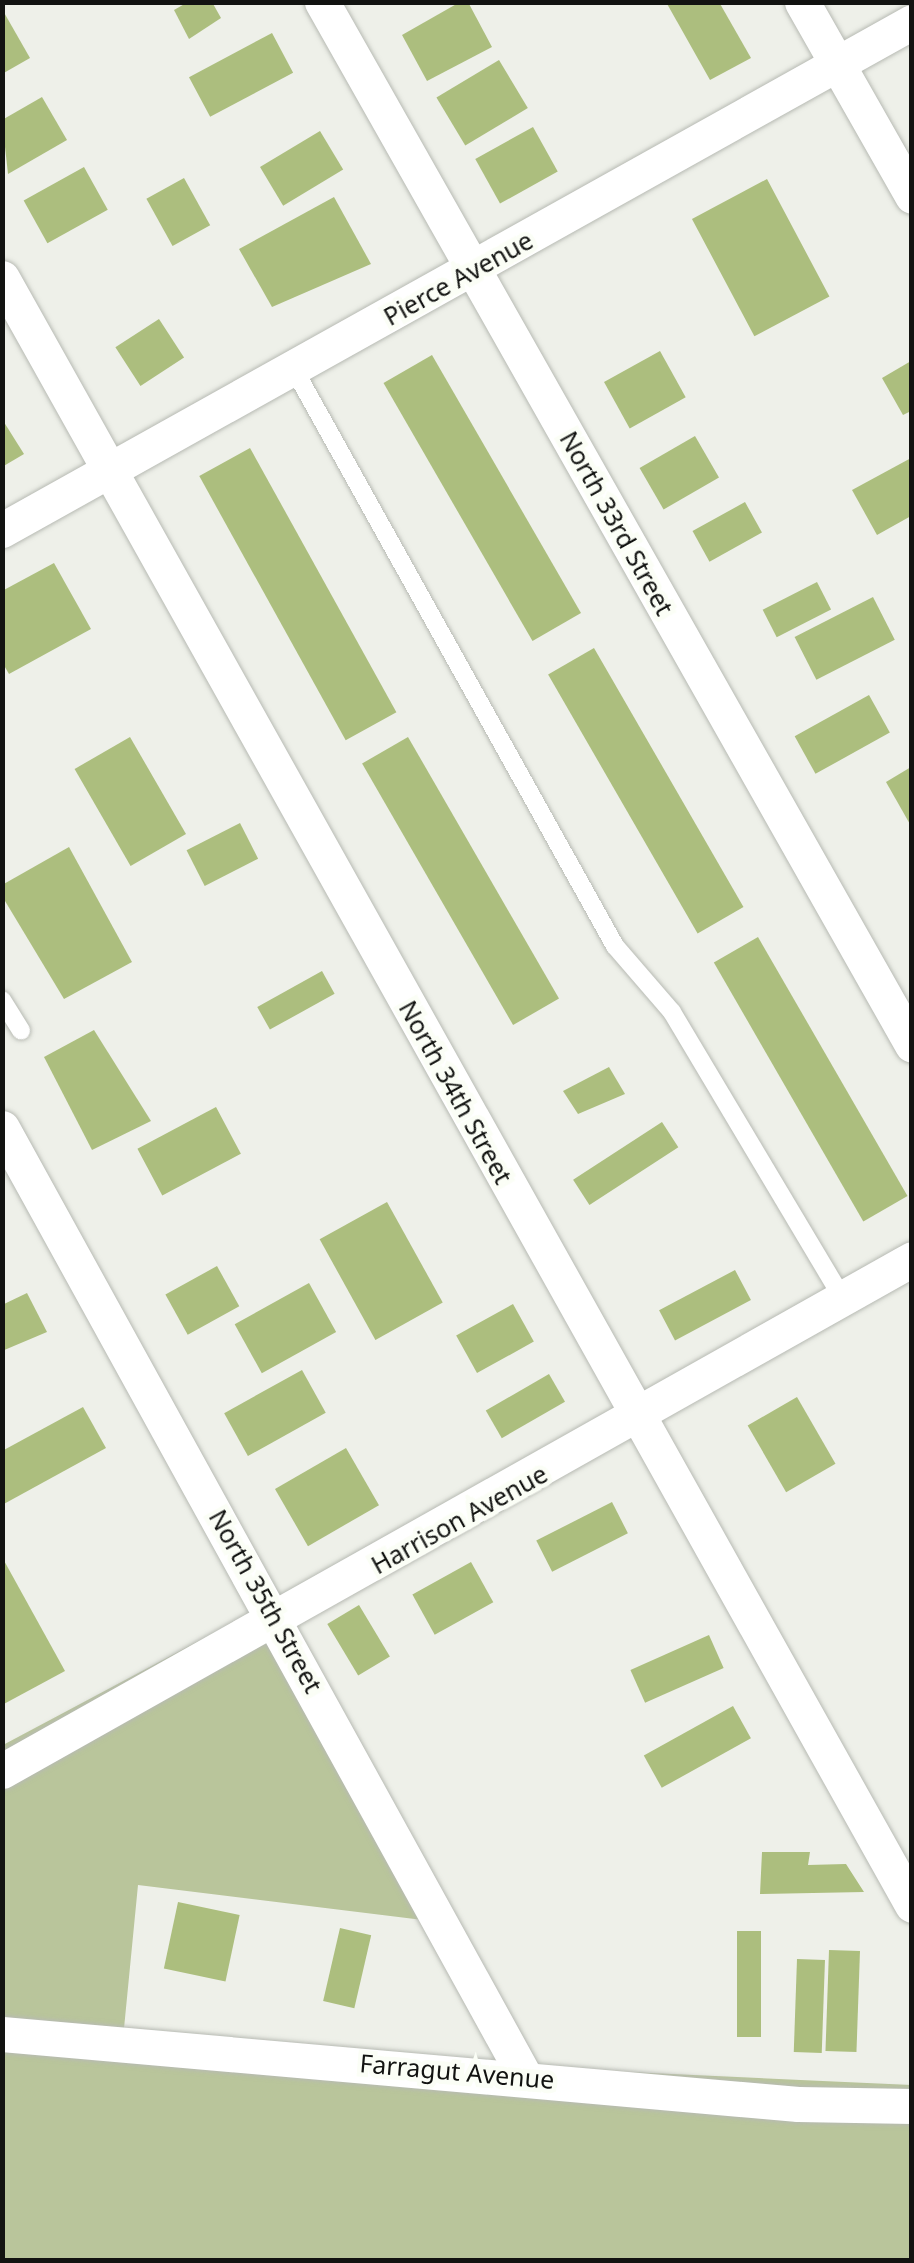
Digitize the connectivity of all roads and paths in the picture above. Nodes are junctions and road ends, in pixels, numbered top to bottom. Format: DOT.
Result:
graph roads {
  1 [pos="322,2"];
  2 [pos="802,2"];
  3 [pos="912,22"];
  4 [pos="840,64"];
  5 [pos="912,196"];
  6 [pos="474,269"];
  7 [pos="2,278"];
  8 [pos="295,370"];
  9 [pos="109,470"];
  10 [pos="2,530"];
  11 [pos="2,1000"];
  12 [pos="20,1030"];
  13 [pos="912,1045"];
  14 [pos="2,1128"];
  15 [pos="912,1259"];
  16 [pos="843,1299"];
  17 [pos="641,1416"];
  18 [pos="276,1621"];
  19 [pos="2,1771"];
  20 [pos="912,1904"];
  21 [pos="2,2034"];
  22 [pos="525,2077"];
  23 [pos="912,2106"];
  1 -- 6 [label="street, North 33rd Street"];
  2 -- 4 [label="street"];
  3 -- 4 [label="street, Pierce Avenue"];
  4 -- 5 [label="street"];
  4 -- 6 [label="street, Pierce Avenue"];
  6 -- 8 [label="street, Pierce Avenue"];
  6 -- 13 [label="street, North 33rd Street"];
  7 -- 9 [label="street, North 34th Street"];
  8 -- 9 [label="street, Pierce Avenue"];
  8 -- 16 [label="lane"];
  9 -- 10 [label="street, Pierce Avenue"];
  9 -- 17 [label="street, North 34th Street"];
  11 -- 12 [label="lane"];
  14 -- 18 [label="street, North 35th Street"];
  15 -- 16 [label="street, Harrison Avenue"];
  16 -- 17 [label="street, Harrison Avenue"];
  17 -- 18 [label="street, Harrison Avenue"];
  17 -- 20 [label="street, North 34th Street"];
  18 -- 19 [label="street, Harrison Avenue"];
  18 -- 22 [label="street, North 35th Street"];
  21 -- 22 [label="street, Farragut Avenue"];
  22 -- 23 [label="street, Farragut Avenue"];
}
